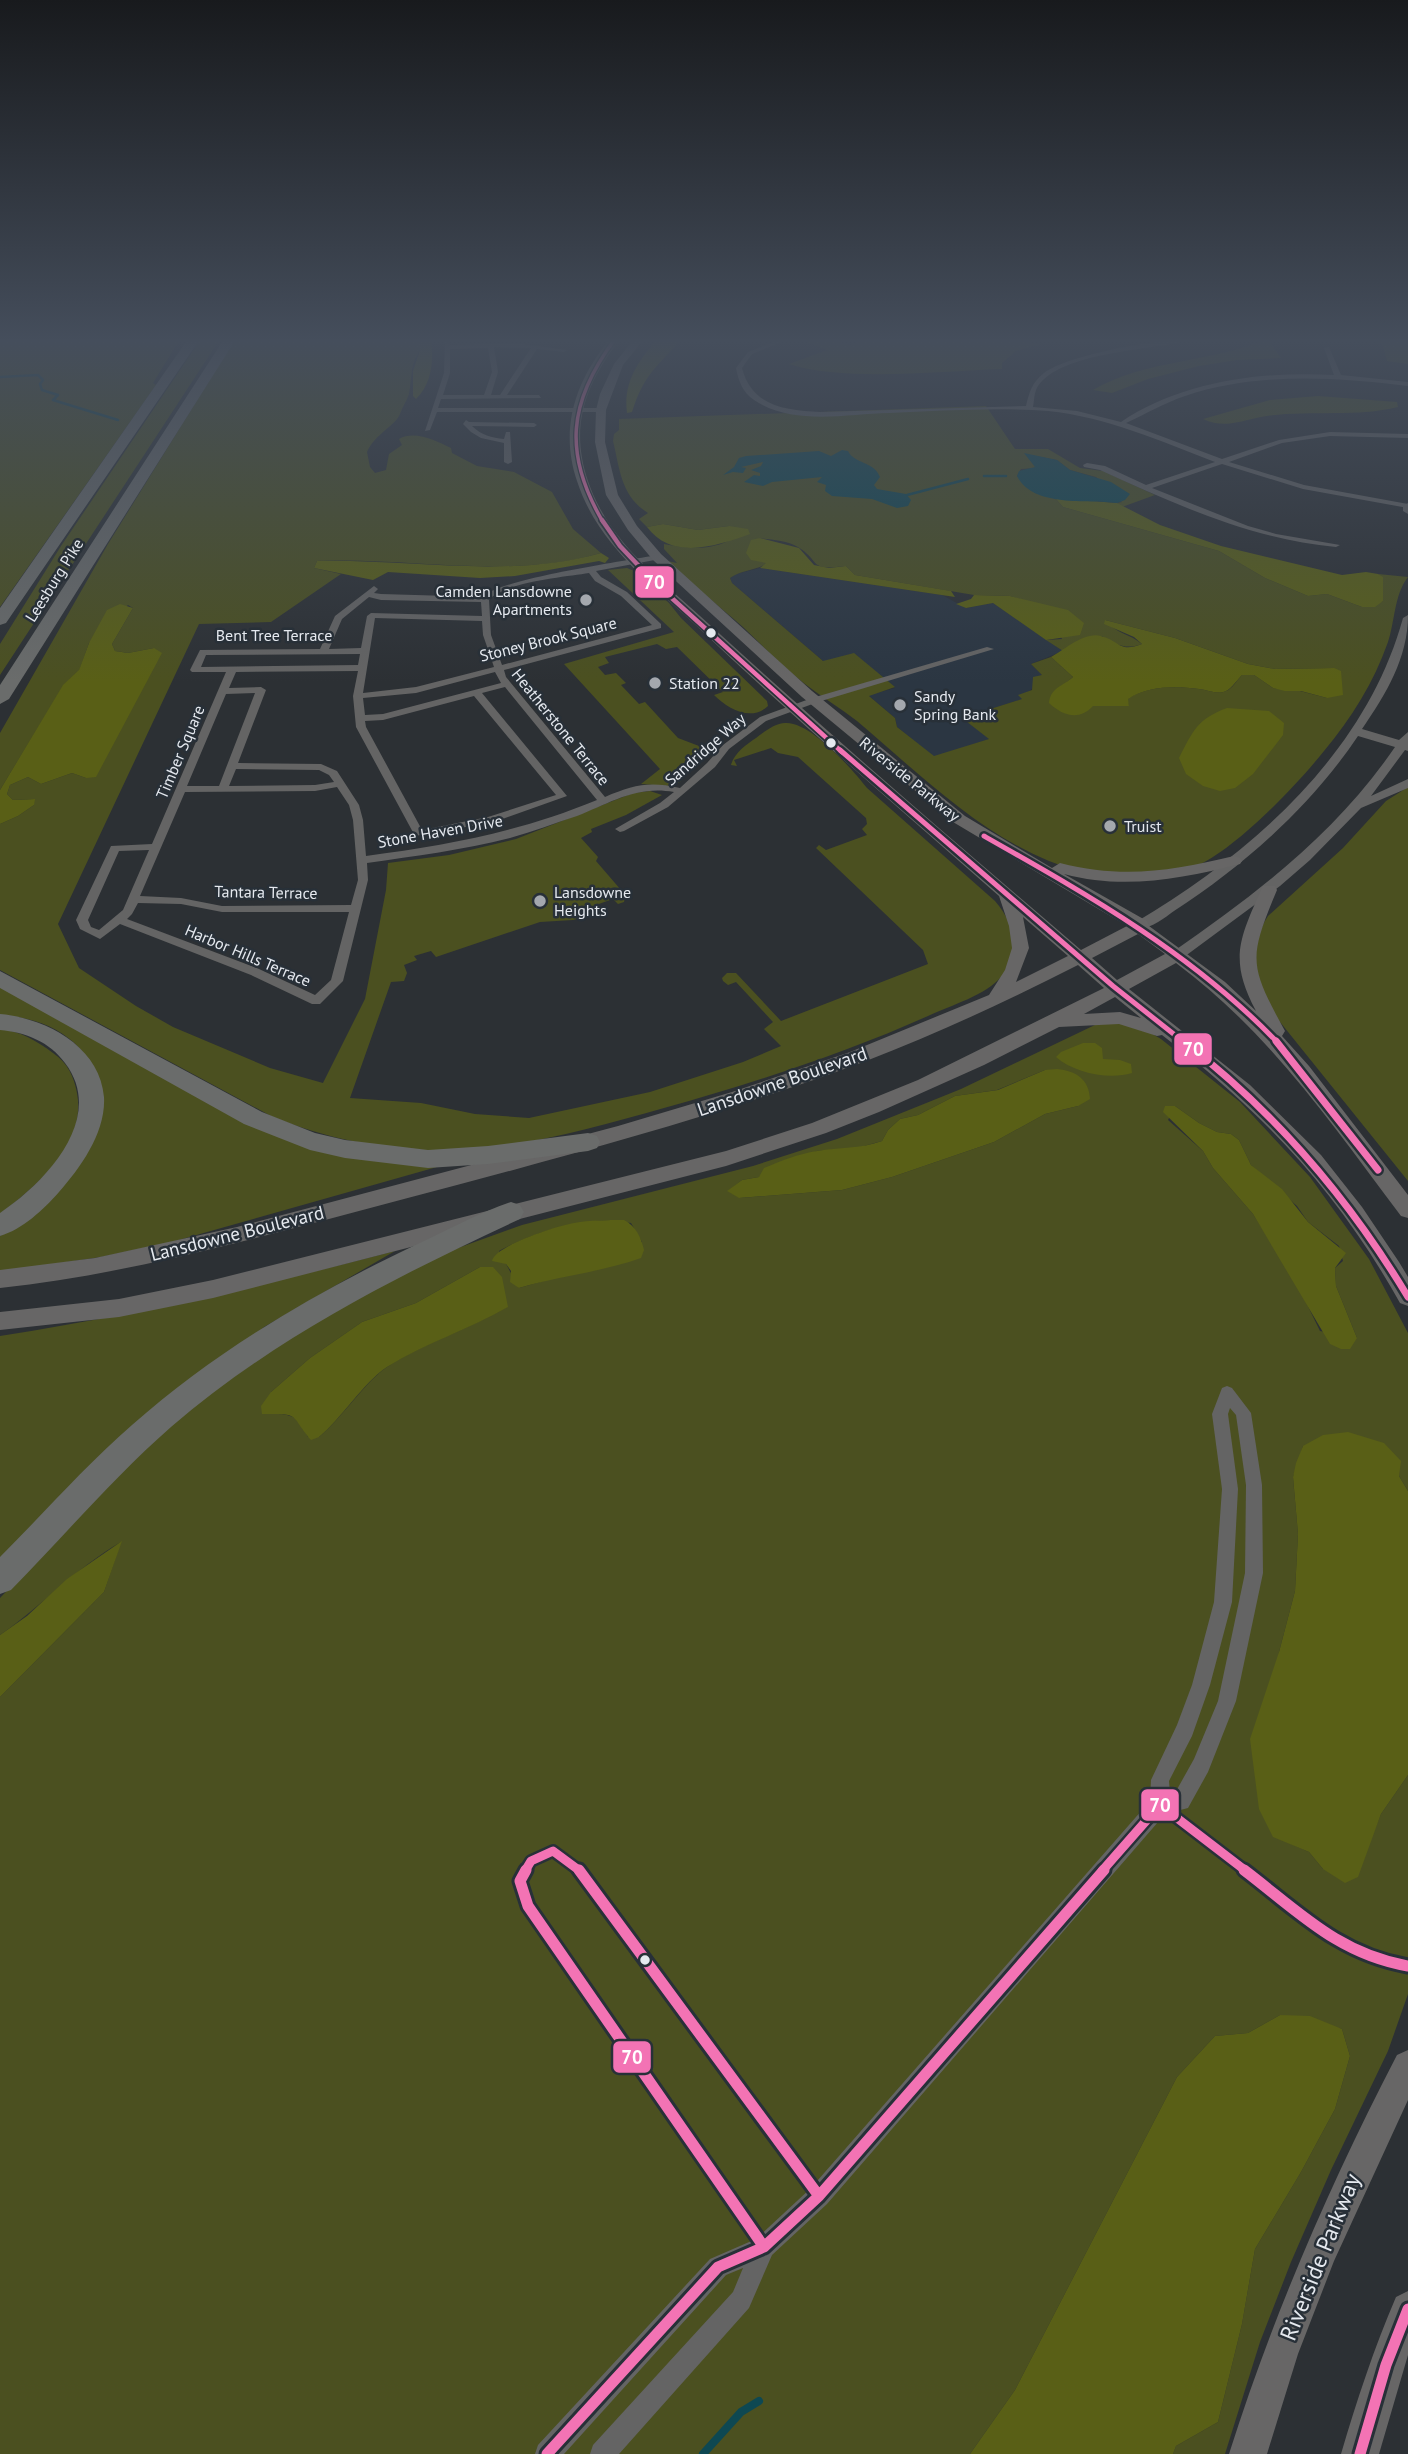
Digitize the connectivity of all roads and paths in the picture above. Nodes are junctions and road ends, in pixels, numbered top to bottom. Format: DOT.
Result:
graph roads {
  1 [pos="115,454"];
  2 [pos="157,454"];
  3 [pos="508,454"];
  4 [pos="575,454"];
  5 [pos="603,454"];
  6 [pos="1202,454"];
  7 [pos="1241,454"];
  8 [pos="1220,461"];
  9 [pos="508,462"];
  10 [pos="1087,465"];
  11 [pos="1146,488"];
  12 [pos="1408,507"];
  13 [pos="1336,545"];
  14 [pos="657,557"];
  15 [pos="633,562"];
  16 [pos="591,570"];
  17 [pos="485,600"];
  18 [pos="485,618"];
  19 [pos="1408,618"];
  20 [pos="0,620"];
  21 [pos="990,649"];
  22 [pos="323,651"];
  23 [pos="365,651"];
  24 [pos="498,666"];
  25 [pos="362,668"];
  26 [pos="232,670"];
  27 [pos="507,684"];
  28 [pos="223,691"];
  29 [pos="476,692"];
  30 [pos="358,696"];
  31 [pos="0,699"];
  32 [pos="815,700"];
  33 [pos="792,709"];
  34 [pos="360,718"];
  35 [pos="1358,727"];
  36 [pos="1407,741"];
  37 [pos="232,766"];
  38 [pos="1408,783"];
  39 [pos="339,784"];
  40 [pos="181,789"];
  41 [pos="223,789"];
  42 [pos="682,791"];
  43 [pos="602,800"];
  44 [pos="1354,810"];
  45 [pos="620,829"];
  46 [pos="998,844"];
  47 [pos="157,847"];
  48 [pos="363,860"];
  49 [pos="1234,861"];
  50 [pos="1002,890"];
  51 [pos="1269,890"];
  52 [pos="134,899"];
  53 [pos="356,908"];
  54 [pos="120,920"];
  55 [pos="1141,925"];
  56 [pos="1179,954"];
  57 [pos="1080,958"];
  58 [pos="0,978"];
  59 [pos="1116,989"];
  60 [pos="995,998"];
  61 [pos="0,1021"];
  62 [pos="1057,1021"];
  63 [pos="1192,1048"];
  64 [pos="1302,1071"];
  65 [pos="588,1142"];
  66 [pos="1408,1210"];
  67 [pos="511,1213"];
  68 [pos="0,1226"];
  69 [pos="0,1279"];
  70 [pos="1408,1297"];
  71 [pos="0,1321"];
  72 [pos="0,1579"];
  73 [pos="1160,1805"];
  74 [pos="1408,2066"];
  75 [pos="764,2247"];
  76 [pos="1408,2309"];
  77 [pos="547,2454"];
  78 [pos="602,2454"];
  79 [pos="1248,2454"];
  80 [pos="1360,2454"];
  1 -- 20 [label="highway, Leesburg Pike"];
  2 -- 31 [label="highway, Leesburg Pike"];
  3 -- 9 [label="street"];
  4 -- 15 [label="main road, Riverside Parkway"];
  5 -- 14 [label="main road, Riverside Parkway"];
  6 -- 8 [label="street"];
  7 -- 8 [label="street"];
  8 -- 11 [label="street"];
  8 -- 12 [label="street"];
  10 -- 11 [label="street"];
  11 -- 13 [label="street"];
  14 -- 15 [label="street"];
  14 -- 32 [label="main road, Riverside Parkway"];
  15 -- 16 [label="street"];
  15 -- 33 [label="main road, Riverside Parkway"];
  16 -- 17 [label="street"];
  16 -- 24 [label="street, Stoney Brook Square"];
  17 -- 18 [label="street, Heatherstone Terrace"];
  17 -- 22 [label="street"];
  18 -- 23 [label="street"];
  18 -- 24 [label="street, Heatherstone Terrace"];
  19 -- 35 [label="street, Lansdowne Boulevard"];
  21 -- 32 [label="street, Sandridge Way"];
  22 -- 23 [label="street, Bent Tree Terrace"];
  22 -- 26 [label="street, Bent Tree Terrace"];
  23 -- 25 [label="street"];
  24 -- 27 [label="street, Heatherstone Terrace"];
  24 -- 30 [label="street, Stoney Brook Square"];
  25 -- 26 [label="street, Bent Tree Terrace"];
  25 -- 30 [label="street"];
  26 -- 28 [label="street, Timber Square"];
  27 -- 29 [label="street"];
  27 -- 43 [label="street, Heatherstone Terrace"];
  28 -- 37 [label="street"];
  28 -- 40 [label="street, Timber Square"];
  29 -- 34 [label="street"];
  29 -- 34 [label="street"];
  30 -- 34 [label="street"];
  32 -- 33 [label="street, Sandridge Way"];
  32 -- 46 [label="main road, Riverside Parkway"];
  33 -- 42 [label="street, Sandridge Way"];
  33 -- 50 [label="main road, Riverside Parkway"];
  35 -- 36 [label="street"];
  35 -- 49 [label="street, Lansdowne Boulevard"];
  36 -- 44 [label="street"];
  37 -- 39 [label="street, Harbor Hills Terrace"];
  37 -- 41 [label="street"];
  38 -- 44 [label="street"];
  39 -- 41 [label="street"];
  39 -- 48 [label="street, Harbor Hills Terrace"];
  40 -- 41 [label="street"];
  40 -- 47 [label="street, Timber Square"];
  42 -- 43 [label="street, Stone Haven Drive"];
  42 -- 45 [label="street, Sandridge Way"];
  43 -- 48 [label="street, Stone Haven Drive"];
  44 -- 51 [label="street"];
  46 -- 49 [label="main road"];
  46 -- 55 [label="main road, Riverside Parkway"];
  47 -- 52 [label="street, Timber Square"];
  47 -- 54 [label="street"];
  48 -- 53 [label="street, Harbor Hills Terrace"];
  49 -- 55 [label="street, Lansdowne Boulevard"];
  50 -- 57 [label="main road, Riverside Parkway"];
  50 -- 60 [label="main road"];
  51 -- 56 [label="street"];
  51 -- 64 [label="main road"];
  52 -- 53 [label="street, Tantara Terrace"];
  52 -- 54 [label="street, Timber Square"];
  53 -- 54 [label="street, Harbor Hills Terrace"];
  55 -- 56 [label="main road, Riverside Parkway"];
  55 -- 57 [label="main road, Lansdowne Boulevard"];
  56 -- 59 [label="main road"];
  56 -- 64 [label="main road, Riverside Parkway"];
  57 -- 59 [label="main road, Riverside Parkway"];
  57 -- 60 [label="main road, Lansdowne Boulevard"];
  58 -- 65 [label="highway"];
  59 -- 62 [label="main road"];
  59 -- 63 [label="main road, Riverside Parkway"];
  60 -- 65 [label="main road, Lansdowne Boulevard"];
  61 -- 68 [label="highway"];
  62 -- 63 [label="main road"];
  62 -- 67 [label="main road"];
  63 -- 70 [label="main road, Riverside Parkway"];
  64 -- 66 [label="main road, Riverside Parkway"];
  65 -- 69 [label="main road, Lansdowne Boulevard"];
  67 -- 71 [label="main road"];
  67 -- 72 [label="highway"];
  73 -- 73 [label="street"];
  73 -- 75 [label="street"];
  74 -- 79 [label="main road, Riverside Parkway"];
  75 -- 77 [label="street"];
  75 -- 78 [label="street"];
  76 -- 80 [label="main road"];
}
